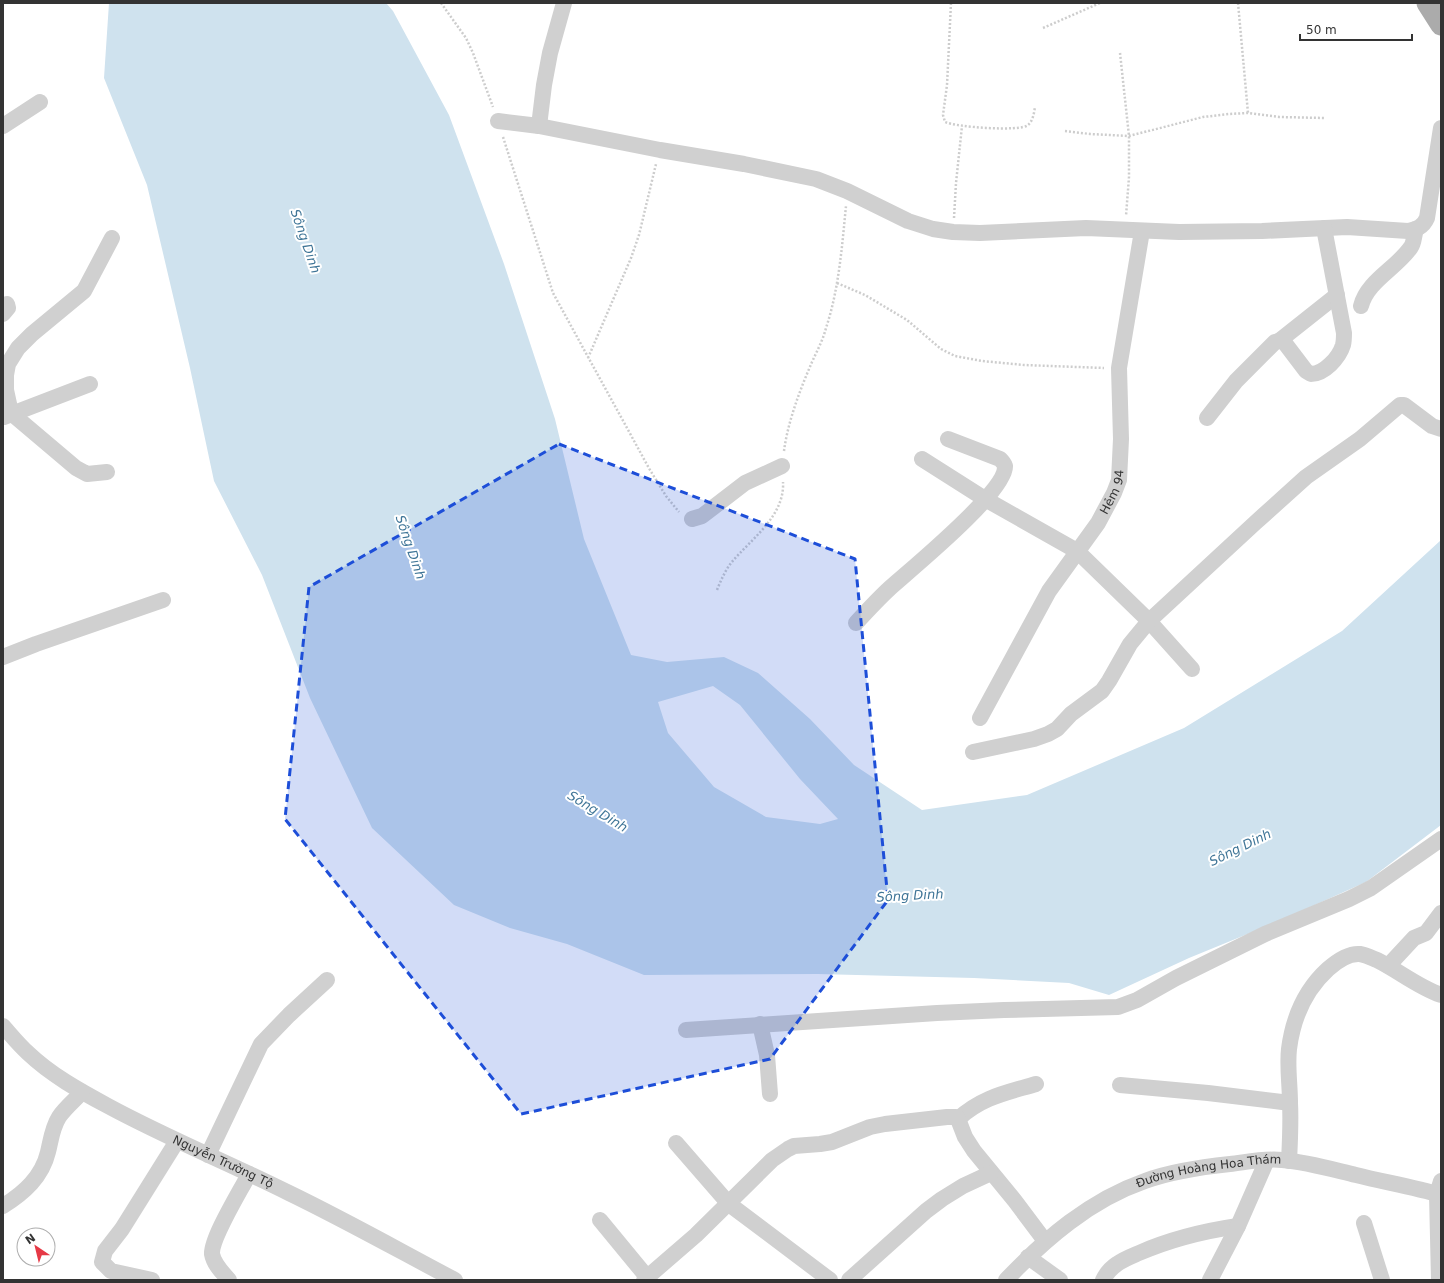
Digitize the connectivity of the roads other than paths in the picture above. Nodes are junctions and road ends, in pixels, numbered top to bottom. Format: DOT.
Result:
graph roads {
  1 [pos="564,3"];
  2 [pos="1427,3"];
  3 [pos="1441,25"];
  4 [pos="40,102"];
  5 [pos="498,121"];
  6 [pos="3,126"];
  7 [pos="539,126"];
  8 [pos="1441,128"];
  9 [pos="1324,228"];
  10 [pos="1416,229"];
  11 [pos="1142,231"];
  12 [pos="112,238"];
  13 [pos="1337,296"];
  14 [pos="1361,306"];
  15 [pos="1279,341"];
  16 [pos="90,384"];
  17 [pos="7,415"];
  18 [pos="1207,418"];
  19 [pos="1441,430"];
  20 [pos="948,439"];
  21 [pos="922,459"];
  22 [pos="782,466"];
  23 [pos="107,472"];
  24 [pos="986,499"];
  25 [pos="692,519"];
  26 [pos="1077,551"];
  27 [pos="163,600"];
  28 [pos="1149,621"];
  29 [pos="856,623"];
  30 [pos="3,657"];
  31 [pos="1192,669"];
  32 [pos="980,718"];
  33 [pos="973,752"];
  34 [pos="1441,839"];
  35 [pos="1441,913"];
  36 [pos="1388,966"];
  37 [pos="327,980"];
  38 [pos="1441,995"];
  39 [pos="760,1024"];
  40 [pos="3,1026"];
  41 [pos="686,1030"];
  42 [pos="1036,1084"];
  43 [pos="1120,1085"];
  44 [pos="82,1092"];
  45 [pos="770,1094"];
  46 [pos="1290,1103"];
  47 [pos="958,1119"];
  48 [pos="177,1141"];
  49 [pos="676,1143"];
  50 [pos="208,1155"];
  51 [pos="1267,1160"];
  52 [pos="1289,1161"];
  53 [pos="991,1173"];
  54 [pos="249,1174"];
  55 [pos="1440,1190"];
  56 [pos="729,1204"];
  57 [pos="3,1206"];
  58 [pos="600,1220"];
  59 [pos="1364,1223"];
  60 [pos="1238,1226"];
  61 [pos="1045,1241"];
  62 [pos="1028,1257"];
  63 [pos="645,1279"];
  64 [pos="152,1280"];
  65 [pos="230,1280"];
  66 [pos="455,1280"];
  67 [pos="830,1280"];
  68 [pos="849,1280"];
  69 [pos="1006,1280"];
  70 [pos="1060,1280"];
  71 [pos="1103,1280"];
  72 [pos="1210,1280"];
  73 [pos="1382,1280"];
  74 [pos="1439,1280"];
  1 -- 7 [label="street"];
  2 -- 3 [label="main road"];
  4 -- 6 [label="street"];
  5 -- 7 [label="street"];
  7 -- 11 [label="street"];
  8 -- 10 [label="street"];
  9 -- 10 [label="street"];
  9 -- 11 [label="street"];
  9 -- 13 [label="street"];
  10 -- 14 [label="street"];
  11 -- 26 [label="street, Hẻm 94"];
  12 -- 17 [label="street"];
  13 -- 15 [label="street"];
  13 -- 15 [label="street"];
  15 -- 18 [label="street"];
  16 -- 17 [label="street"];
  17 -- 23 [label="street"];
  19 -- 28 [label="street"];
  20 -- 24 [label="street"];
  21 -- 24 [label="street"];
  22 -- 25 [label="street"];
  24 -- 26 [label="street"];
  24 -- 29 [label="street"];
  26 -- 28 [label="street"];
  26 -- 32 [label="street, Hẻm 94"];
  27 -- 30 [label="street"];
  28 -- 31 [label="street"];
  28 -- 33 [label="street"];
  34 -- 39 [label="street"];
  35 -- 36 [label="street"];
  36 -- 38 [label="street"];
  36 -- 46 [label="street"];
  37 -- 50 [label="street"];
  39 -- 41 [label="street"];
  39 -- 45 [label="street"];
  40 -- 44 [label="street, Nguyễn Trường Tộ"];
  42 -- 47 [label="street"];
  43 -- 46 [label="street"];
  44 -- 48 [label="street, Nguyễn Trường Tộ"];
  44 -- 57 [label="street"];
  46 -- 52 [label="street"];
  47 -- 53 [label="street"];
  47 -- 56 [label="street"];
  48 -- 50 [label="street, Nguyễn Trường Tộ"];
  48 -- 64 [label="street"];
  49 -- 56 [label="street"];
  50 -- 54 [label="street, Nguyễn Trường Tộ"];
  51 -- 52 [label="street, Đường Hoàng Hoa Thám"];
  51 -- 60 [label="street"];
  51 -- 61 [label="street, Đường Hoàng Hoa Thám"];
  52 -- 55 [label="street, Đường Hoàng Hoa Thám"];
  53 -- 61 [label="street"];
  53 -- 68 [label="street"];
  54 -- 65 [label="street"];
  54 -- 66 [label="street, Nguyễn Trường Tộ"];
  55 -- 74 [label="street"];
  56 -- 63 [label="street"];
  56 -- 67 [label="street"];
  58 -- 63 [label="street"];
  59 -- 73 [label="street"];
  60 -- 71 [label="street"];
  60 -- 72 [label="street"];
  61 -- 62 [label="street, Đường Hoàng Hoa Thám"];
  62 -- 69 [label="street, Đường Hoàng Hoa Thám"];
  62 -- 70 [label="street"];
}
